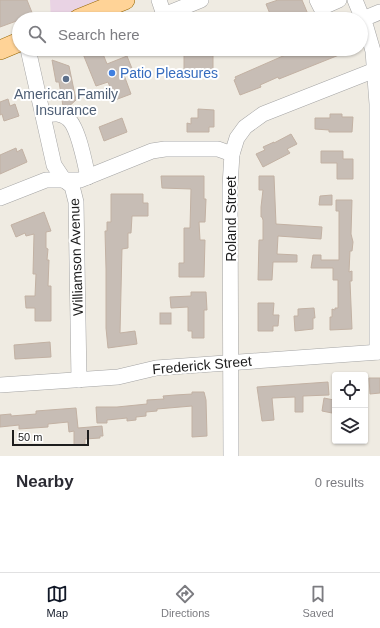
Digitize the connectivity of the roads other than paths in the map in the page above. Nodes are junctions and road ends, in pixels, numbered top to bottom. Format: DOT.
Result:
graph roads {
  1 [pos="125,0"];
  2 [pos="160,0"];
  3 [pos="202,0"];
  4 [pos="317,0"];
  5 [pos="338,0"];
  6 [pos="355,0"];
  7 [pos="105,12"];
  8 [pos="160,12"];
  9 [pos="172,12"];
  10 [pos="360,12"];
  11 [pos="380,12"];
  12 [pos="368,17"];
  13 [pos="368,35"];
  14 [pos="12,45"];
  15 [pos="0,50"];
  16 [pos="30,56"];
  17 [pos="374,70"];
  18 [pos="43,115"];
  19 [pos="232,154"];
  20 [pos="88,177"];
  21 [pos="64,180"];
  22 [pos="0,198"];
  23 [pos="379,352"];
  24 [pos="231,362"];
  25 [pos="79,380"];
  26 [pos="0,385"];
  27 [pos="231,456"];
  1 -- 7 [label="main road"];
  2 -- 8 [label="street"];
  3 -- 9 [label="street"];
  4 -- 5 [label="street"];
  6 -- 10 [label="street"];
  11 -- 12 [label="street"];
  13 -- 17 [label="street"];
  14 -- 15 [label="main road"];
  16 -- 18 [label="street, Williamson Avenue"];
  17 -- 19 [label="street, Roland Street"];
  17 -- 23 [label="street"];
  18 -- 20 [label="street"];
  18 -- 21 [label="street, Williamson Avenue"];
  19 -- 20 [label="street"];
  19 -- 24 [label="street, Roland Street"];
  20 -- 21 [label="street"];
  21 -- 22 [label="street"];
  21 -- 25 [label="street, Williamson Avenue"];
  23 -- 24 [label="street, Frederick Street"];
  24 -- 25 [label="street, Frederick Street"];
  24 -- 27 [label="street, Roland Street"];
  25 -- 26 [label="street, Frederick Street"];
}
